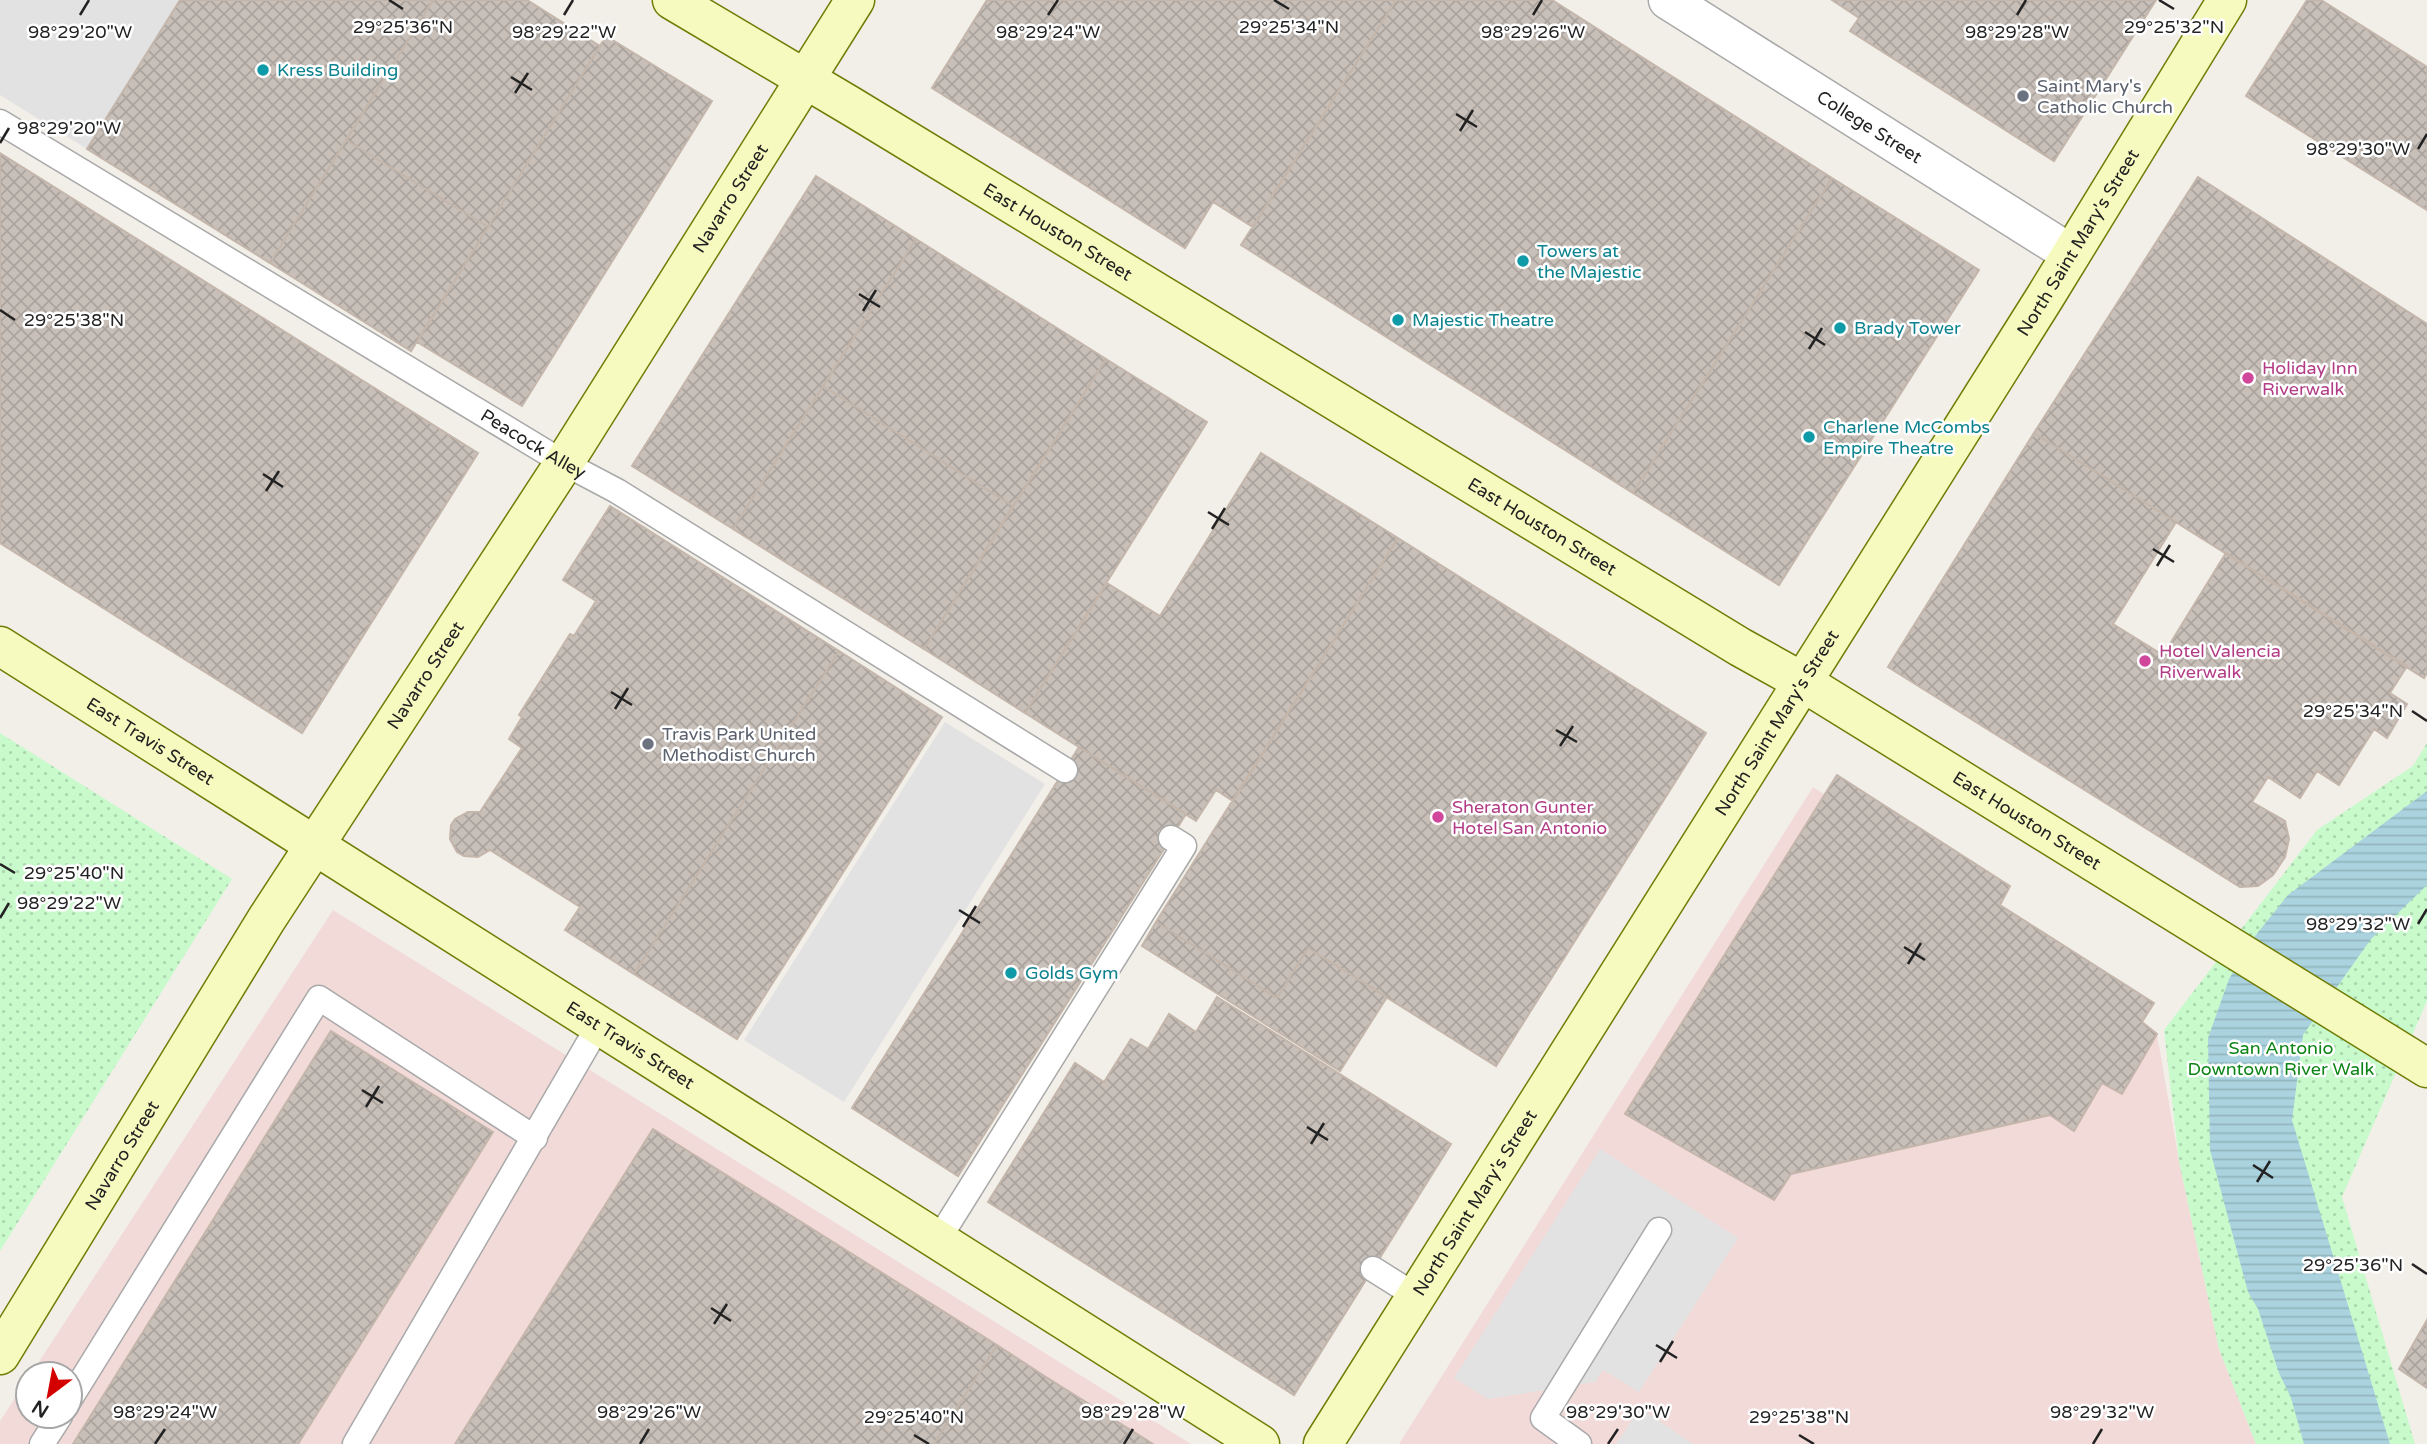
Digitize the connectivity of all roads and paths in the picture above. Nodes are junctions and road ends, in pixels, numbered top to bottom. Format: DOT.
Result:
graph roads {
  1 [pos="672,0"];
  2 [pos="855,0"];
  3 [pos="1668,0"];
  4 [pos="2227,0"];
  5 [pos="804,78"];
  6 [pos="0,122"];
  7 [pos="2071,254"];
  8 [pos="564,463"];
  9 [pos="0,646"];
  10 [pos="1801,681"];
  11 [pos="1065,770"];
  12 [pos="1177,842"];
  13 [pos="313,845"];
  14 [pos="599,1025"];
  15 [pos="2418,1063"];
  16 [pos="535,1138"];
  17 [pos="1659,1230"];
  18 [pos="938,1240"];
  19 [pos="1373,1269"];
  20 [pos="1416,1296"];
  21 [pos="0,1355"];
  22 [pos="84,1376"];
  23 [pos="355,1444"];
  24 [pos="1260,1444"];
  25 [pos="1323,1444"];
  26 [pos="1579,1444"];
  1 -- 5 [label="main road, East Houston Street"];
  2 -- 5 [label="main road, Navarro Street"];
  3 -- 7 [label="street, College Street"];
  4 -- 7 [label="main road, North Saint Mary's Street"];
  5 -- 8 [label="main road, Navarro Street"];
  5 -- 10 [label="main road, East Houston Street"];
  6 -- 8 [label="lane, Peacock Alley"];
  7 -- 10 [label="main road, North Saint Mary's Street"];
  8 -- 11 [label="lane, Peacock Alley"];
  8 -- 13 [label="main road, Navarro Street"];
  9 -- 13 [label="main road, East Travis Street"];
  10 -- 15 [label="main road, East Houston Street"];
  10 -- 20 [label="main road, North Saint Mary's Street"];
  12 -- 18 [label="lane"];
  13 -- 14 [label="main road, East Travis Street"];
  13 -- 21 [label="main road, Navarro Street"];
  14 -- 16 [label="lane"];
  14 -- 18 [label="main road, East Travis Street"];
  16 -- 22 [label="lane"];
  16 -- 23 [label="lane"];
  17 -- 26 [label="lane"];
  18 -- 24 [label="main road, East Travis Street"];
  19 -- 20 [label="lane"];
  20 -- 25 [label="main road, North Saint Mary's Street"];
}
